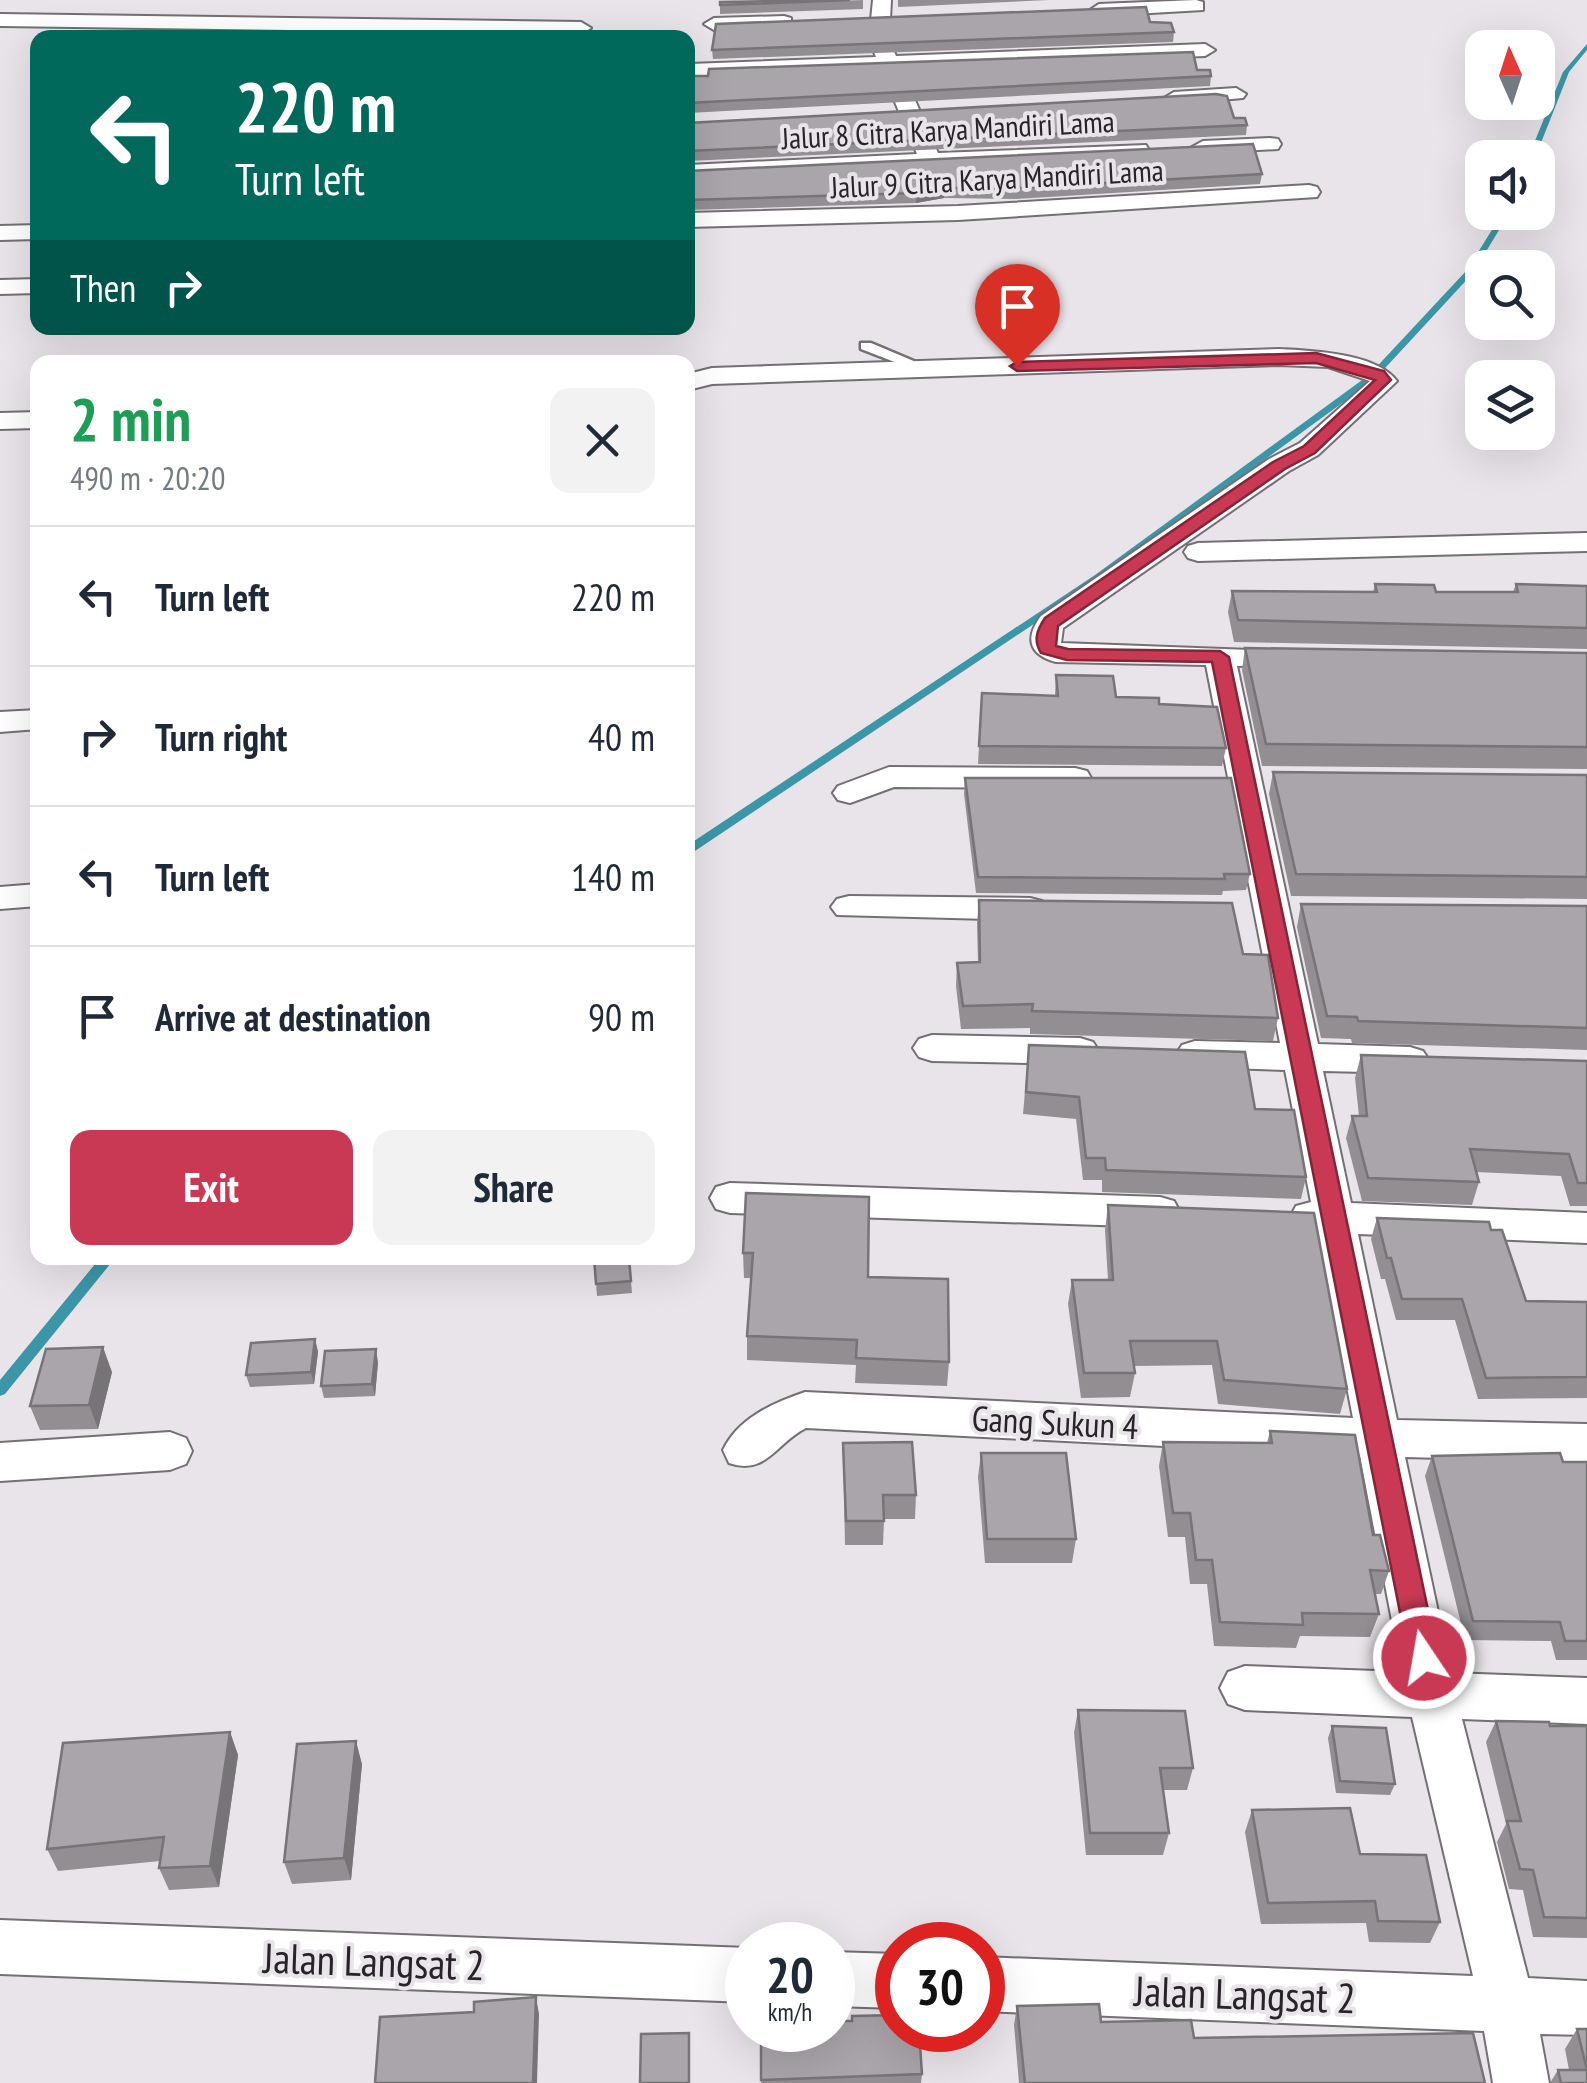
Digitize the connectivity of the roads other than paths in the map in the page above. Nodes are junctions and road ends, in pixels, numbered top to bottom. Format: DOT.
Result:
graph roads {
  1 [pos="108,0"];
  2 [pos="383,0"];
  3 [pos="1196,3"];
  4 [pos="1078,11"];
  5 [pos="882,14"];
  6 [pos="0,20"];
  7 [pos="92,21"];
  8 [pos="807,21"];
  9 [pos="371,23"];
  10 [pos="714,24"];
  11 [pos="581,28"];
  12 [pos="888,62"];
  13 [pos="695,70"];
  14 [pos="1230,86"];
  15 [pos="1160,98"];
  16 [pos="1280,156"];
  17 [pos="930,160"];
  18 [pos="695,172"];
  19 [pos="958,213"];
  20 [pos="695,220"];
  21 [pos="30,232"];
  22 [pos="0,233"];
  23 [pos="30,286"];
  24 [pos="0,287"];
  25 [pos="866,346"];
  26 [pos="928,370"];
  27 [pos="695,380"];
  28 [pos="30,420"];
  29 [pos="0,421"];
  30 [pos="1587,542"];
  31 [pos="1198,552"];
  32 [pos="1220,657"];
  33 [pos="1316,658"];
  34 [pos="30,720"];
  35 [pos="0,722"];
  36 [pos="1106,779"];
  37 [pos="850,793"];
  38 [pos="30,896"];
  39 [pos="0,898"];
  40 [pos="850,907"];
  41 [pos="1060,910"];
  42 [pos="932,1048"];
  43 [pos="1107,1052"];
  44 [pos="1165,1053"];
  45 [pos="1301,1056"];
  46 [pos="1454,1062"];
  47 [pos="730,1198"];
  48 [pos="1198,1214"];
  49 [pos="1276,1216"];
  50 [pos="1334,1218"];
  51 [pos="1587,1228"];
  52 [pos="1379,1438"];
  53 [pos="1587,1443"];
  54 [pos="745,1450"];
  55 [pos="170,1452"];
  56 [pos="0,1462"];
  57 [pos="1245,1688"];
  58 [pos="1431,1694"];
  59 [pos="1587,1702"];
  60 [pos="0,1948"];
  61 [pos="725,1975"];
  62 [pos="1005,1985"];
  63 [pos="1508,2004"];
  64 [pos="1587,2008"];
  65 [pos="1521,2083"];
  1 -- 7 [label="street"];
  2 -- 9 [label="street"];
  3 -- 4 [label="street"];
  3 -- 14 [label="street"];
  5 -- 12 [label="street"];
  6 -- 7 [label="street"];
  7 -- 9 [label="street"];
  8 -- 10 [label="street"];
  9 -- 11 [label="street"];
  12 -- 13 [label="street"];
  12 -- 14 [label="street"];
  12 -- 17 [label="street"];
  14 -- 15 [label="street"];
  14 -- 16 [label="street"];
  16 -- 17 [label="street, Jalur 8 Citra Karya Mandiri Lama"];
  16 -- 19 [label="street, Jalur 9 Citra Karya Mandiri Lama"];
  17 -- 18 [label="street, Jalur 8 Citra Karya Mandiri Lama"];
  17 -- 19 [label="street"];
  19 -- 20 [label="street, Jalur 9 Citra Karya Mandiri Lama"];
  21 -- 22 [label="street"];
  23 -- 24 [label="street"];
  25 -- 26 [label="lane"];
  26 -- 27 [label="street"];
  26 -- 32 [label="street"];
  28 -- 29 [label="street"];
  30 -- 31 [label="street"];
  32 -- 33 [label="street"];
  32 -- 45 [label="street"];
  34 -- 35 [label="street"];
  36 -- 37 [label="street"];
  38 -- 39 [label="street"];
  40 -- 41 [label="street"];
  42 -- 43 [label="street"];
  44 -- 45 [label="street"];
  45 -- 46 [label="street"];
  45 -- 50 [label="street"];
  47 -- 48 [label="street"];
  49 -- 50 [label="street"];
  50 -- 51 [label="street"];
  50 -- 52 [label="street"];
  52 -- 53 [label="street, Gang Sukun 4"];
  52 -- 54 [label="street, Gang Sukun 4"];
  52 -- 58 [label="street"];
  55 -- 56 [label="street"];
  57 -- 58 [label="street"];
  58 -- 59 [label="street"];
  58 -- 63 [label="street"];
  60 -- 61 [label="street, Jalan Langsat 2"];
  62 -- 63 [label="street, Jalan Langsat 2"];
  63 -- 64 [label="street, Jalan Langsat 2"];
  63 -- 65 [label="street"];
}
